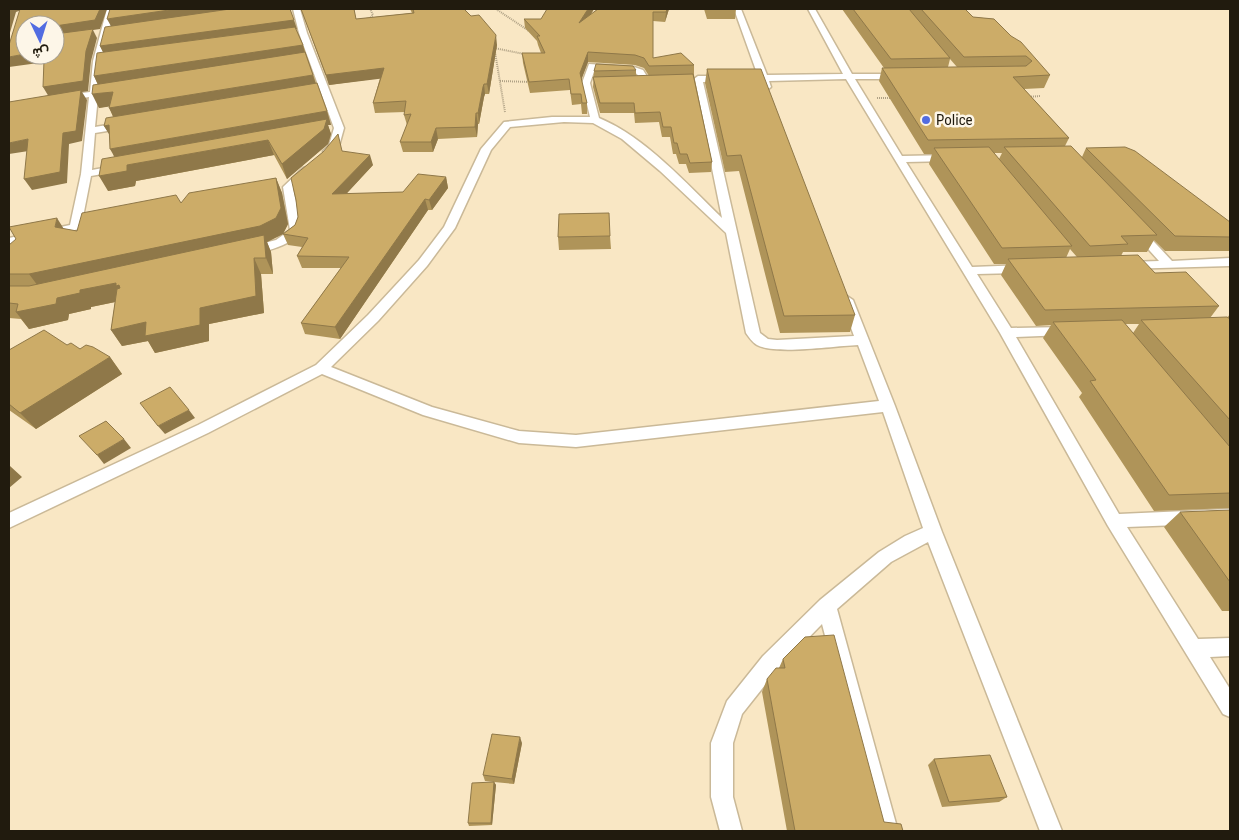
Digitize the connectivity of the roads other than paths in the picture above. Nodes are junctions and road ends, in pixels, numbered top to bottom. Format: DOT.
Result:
graph roads {
  1 [pos="296,9"];
  2 [pos="737,9"];
  3 [pos="811,9"];
  4 [pos="114,10"];
  5 [pos="908,76"];
  6 [pos="849,77"];
  7 [pos="764,78"];
  8 [pos="671,80"];
  9 [pos="126,89"];
  10 [pos="92,94"];
  11 [pos="771,96"];
  12 [pos="55,100"];
  13 [pos="595,120"];
  14 [pos="140,123"];
  15 [pos="91,131"];
  16 [pos="966,157"];
  17 [pos="898,158"];
  18 [pos="134,165"];
  19 [pos="86,174"];
  20 [pos="114,219"];
  21 [pos="1128,221"];
  22 [pos="75,227"];
  23 [pos="730,231"];
  24 [pos="9,241"];
  25 [pos="238,253"];
  26 [pos="1230,262"];
  27 [pos="1169,265"];
  28 [pos="1114,266"];
  29 [pos="1038,269"];
  30 [pos="969,271"];
  31 [pos="842,286"];
  32 [pos="1077,331"];
  33 [pos="1007,333"];
  34 [pos="862,340"];
  35 [pos="321,368"];
  36 [pos="888,406"];
  37 [pos="1230,516"];
  38 [pos="9,521"];
  39 [pos="1114,521"];
  40 [pos="933,532"];
  41 [pos="826,606"];
  42 [pos="1230,647"];
  43 [pos="1195,648"];
  44 [pos="1230,707"];
  45 [pos="731,831"];
  46 [pos="887,831"];
  47 [pos="1050,831"];
  1 -- 25 [label="street"];
  2 -- 7 [label="street"];
  3 -- 6 [label="street"];
  4 -- 10 [label="street"];
  5 -- 6 [label="street"];
  6 -- 7 [label="street"];
  6 -- 17 [label="street"];
  7 -- 11 [label="street"];
  7 -- 23 [label="street"];
  8 -- 13 [label="street"];
  9 -- 10 [label="street"];
  10 -- 12 [label="street"];
  10 -- 15 [label="street"];
  13 -- 23 [label="street"];
  13 -- 35 [label="street"];
  14 -- 15 [label="street"];
  15 -- 19 [label="street"];
  16 -- 17 [label="street"];
  17 -- 30 [label="street"];
  18 -- 19 [label="street"];
  19 -- 22 [label="street"];
  20 -- 22 [label="street"];
  21 -- 27 [label="street"];
  22 -- 24 [label="street"];
  23 -- 34 [label="street"];
  26 -- 27 [label="street"];
  27 -- 28 [label="street"];
  29 -- 30 [label="street"];
  30 -- 33 [label="street"];
  31 -- 34 [label="street"];
  32 -- 33 [label="street"];
  33 -- 39 [label="street"];
  34 -- 36 [label="street"];
  35 -- 36 [label="street"];
  35 -- 38 [label="street"];
  36 -- 40 [label="street"];
  37 -- 39 [label="street"];
  39 -- 43 [label="street"];
  40 -- 41 [label="street"];
  40 -- 47 [label="street"];
  41 -- 45 [label="street"];
  41 -- 46 [label="street"];
  42 -- 43 [label="street"];
  43 -- 44 [label="street"];
}
